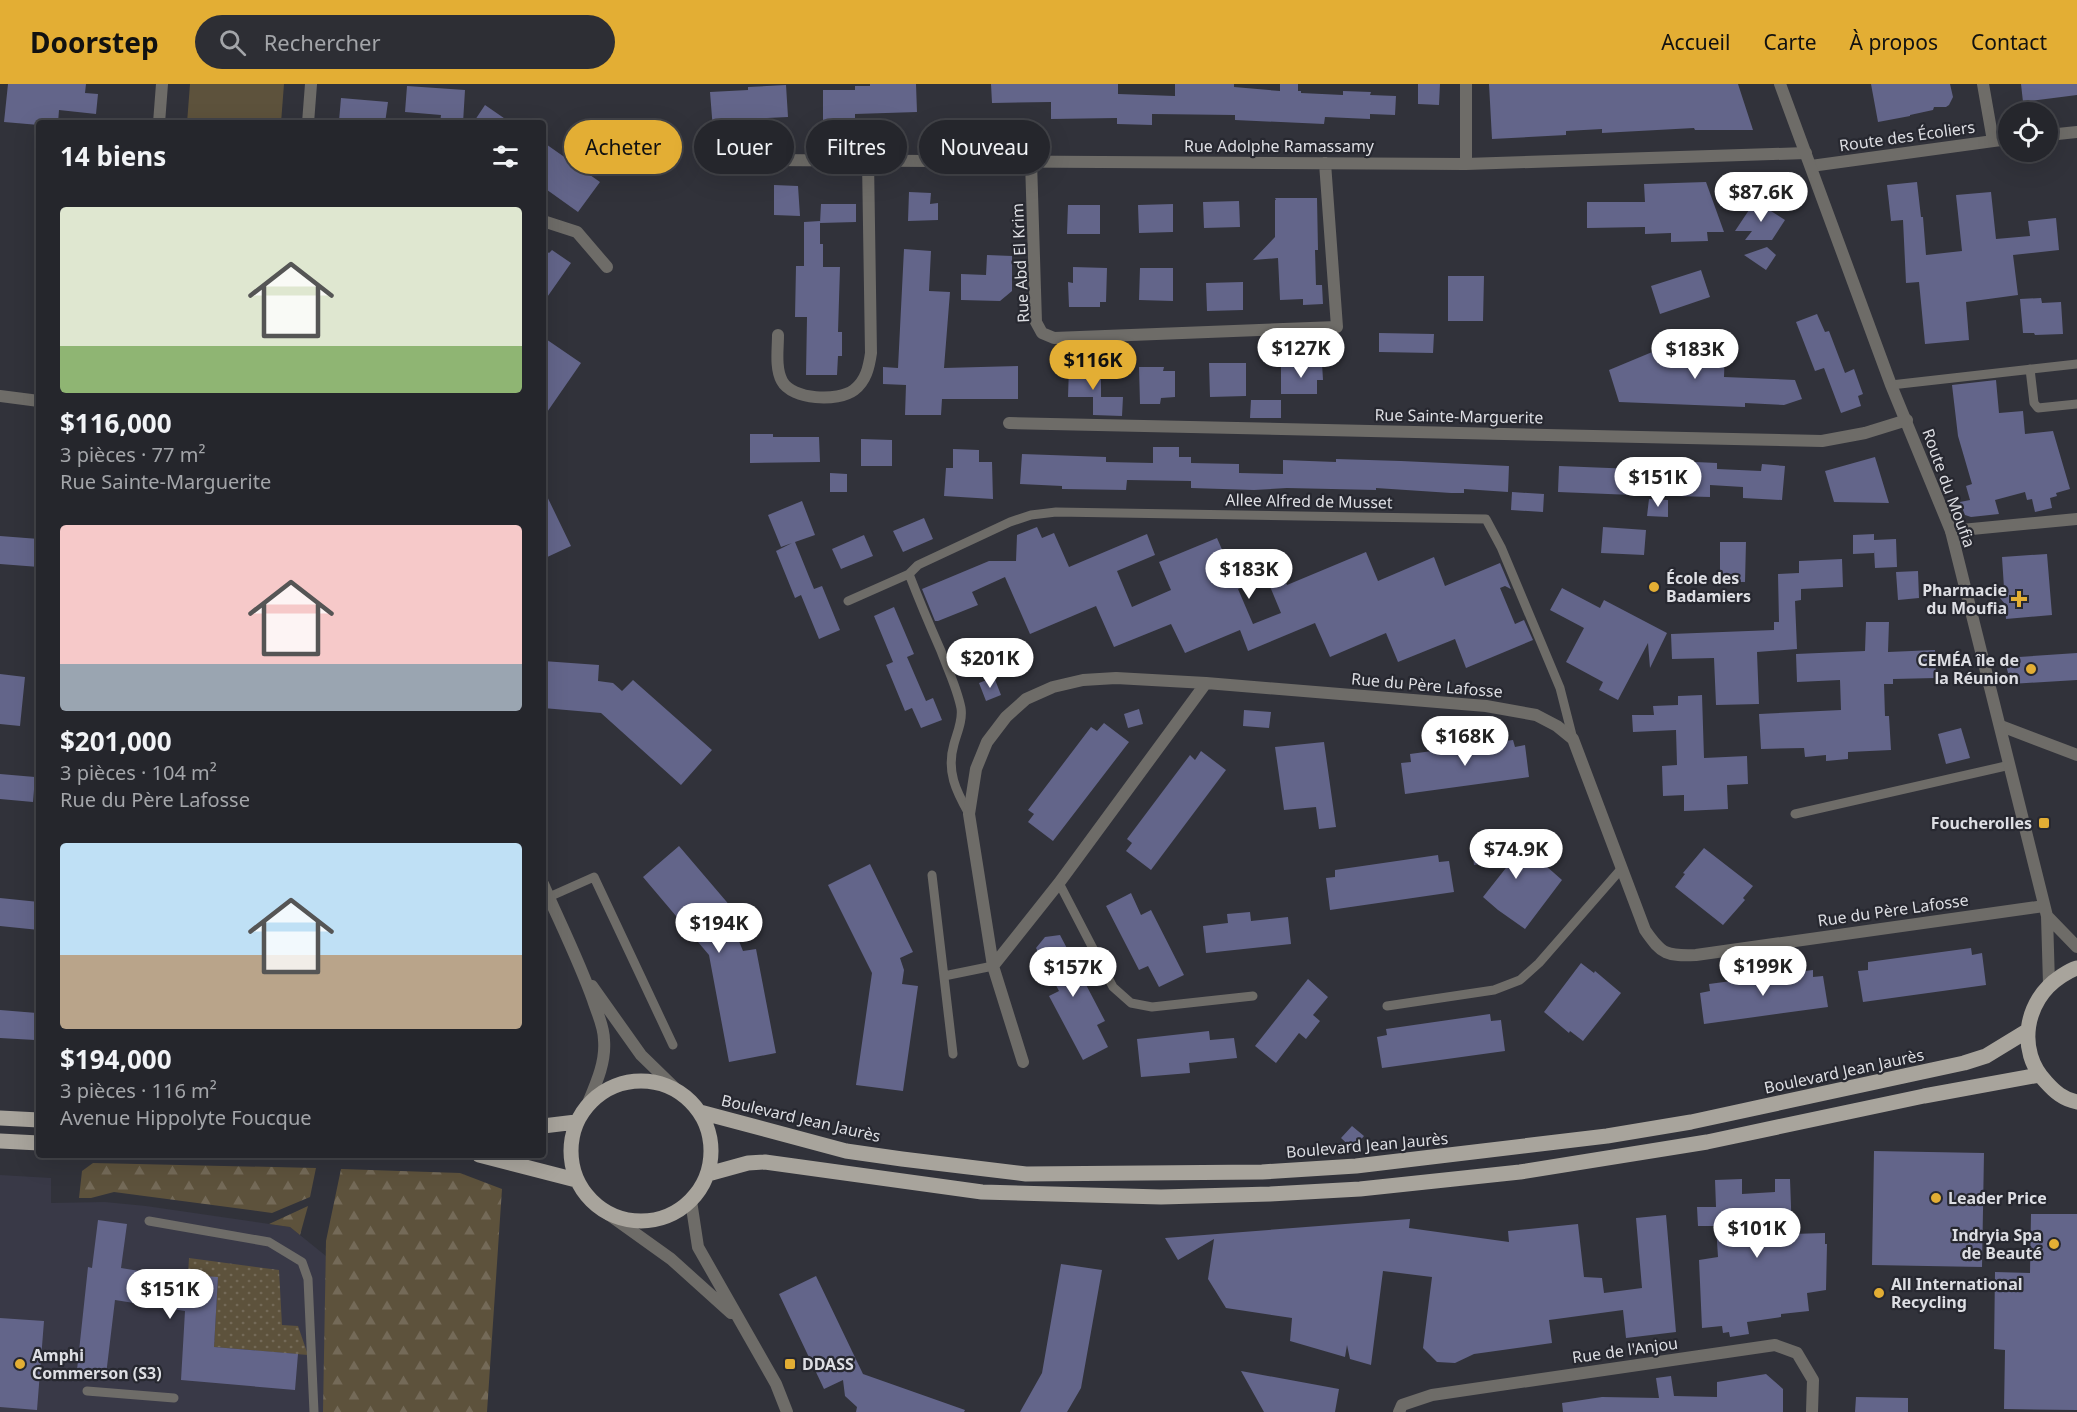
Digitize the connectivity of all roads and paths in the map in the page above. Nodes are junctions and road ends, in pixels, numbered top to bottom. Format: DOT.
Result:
graph roads {
  1 [pos="162,84"];
  2 [pos="311,84"];
  3 [pos="1466,84"];
  4 [pos="1780,84"];
  5 [pos="1983,84"];
  6 [pos="159,120"];
  7 [pos="308,120"];
  8 [pos="2077,132"];
  9 [pos="2058,134"];
  10 [pos="1998,140"];
  11 [pos="1993,141"];
  12 [pos="1806,153"];
  13 [pos="1050,162"];
  14 [pos="1325,163"];
  15 [pos="1466,164"];
  16 [pos="1811,166"];
  17 [pos="868,174"];
  18 [pos="1031,174"];
  19 [pos="546,223"];
  20 [pos="607,267"];
  21 [pos="778,335"];
  22 [pos="2077,364"];
  23 [pos="2031,369"];
  24 [pos="1891,385"];
  25 [pos="0,396"];
  26 [pos="36,401"];
  27 [pos="2077,404"];
  28 [pos="1907,420"];
  29 [pos="1009,423"];
  30 [pos="2077,519"];
  31 [pos="1951,531"];
  32 [pos="909,574"];
  33 [pos="848,601"];
  34 [pos="1206,683"];
  35 [pos="2001,726"];
  36 [pos="1573,739"];
  37 [pos="2077,755"];
  38 [pos="2010,765"];
  39 [pos="969,814"];
  40 [pos="1795,814"];
  41 [pos="1622,868"];
  42 [pos="932,875"];
  43 [pos="1059,884"];
  44 [pos="546,890"];
  45 [pos="549,897"];
  46 [pos="2046,911"];
  47 [pos="2077,947"];
  48 [pos="993,966"];
  49 [pos="2077,968"];
  50 [pos="583,973"];
  51 [pos="944,976"];
  52 [pos="2049,984"];
  53 [pos="1253,996"];
  54 [pos="1387,1006"];
  55 [pos="2027,1031"];
  56 [pos="672,1045"];
  57 [pos="953,1054"];
  58 [pos="1023,1062"];
  59 [pos="2039,1075"];
  60 [pos="679,1092"];
  61 [pos="2077,1102"];
  62 [pos="588,1103"];
  63 [pos="700,1112"];
  64 [pos="0,1118"];
  65 [pos="36,1120"];
  66 [pos="576,1122"];
  67 [pos="546,1126"];
  68 [pos="0,1141"];
  69 [pos="36,1143"];
  70 [pos="491,1158"];
  71 [pos="708,1174"];
  72 [pos="576,1180"];
  73 [pos="691,1201"];
  74 [pos="604,1211"];
  75 [pos="149,1221"];
  76 [pos="740,1322"];
  77 [pos="87,1391"];
  78 [pos="174,1398"];
  79 [pos="314,1412"];
  80 [pos="787,1412"];
  81 [pos="1399,1412"];
  82 [pos="1812,1412"];
  1 -- 6 [label="street"];
  2 -- 7 [label="street"];
  3 -- 15 [label="street"];
  4 -- 12 [label="street, Route du Moufia"];
  5 -- 11 [label="street"];
  8 -- 9 [label="street"];
  10 -- 11 [label="street, Route des Écoliers"];
  11 -- 16 [label="street, Route des Écoliers"];
  12 -- 15 [label="street, Rue Adolphe Ramassamy"];
  12 -- 16 [label="street, Route du Moufia"];
  13 -- 14 [label="street, Rue Adolphe Ramassamy"];
  14 -- 15 [label="street, Rue Adolphe Ramassamy"];
  14 -- 18 [label="street, Rue Abd El Krim"];
  16 -- 24 [label="street, Route du Moufia"];
  17 -- 21 [label="street"];
  19 -- 20 [label="street"];
  22 -- 23 [label="lane"];
  23 -- 24 [label="lane"];
  23 -- 27 [label="lane"];
  24 -- 28 [label="street, Route du Moufia"];
  25 -- 26 [label="street"];
  28 -- 29 [label="street, Rue Sainte-Marguerite"];
  28 -- 31 [label="street, Route du Moufia"];
  30 -- 31 [label="street"];
  31 -- 35 [label="street, Route du Moufia"];
  32 -- 33 [label="lane, Allee Alfred de Musset"];
  32 -- 36 [label="lane, Allee Alfred de Musset"];
  32 -- 39 [label="lane"];
  34 -- 36 [label="street, Rue du Père Lafosse"];
  34 -- 39 [label="street, Rue du Père Lafosse"];
  34 -- 43 [label="street"];
  35 -- 37 [label="street"];
  35 -- 38 [label="street, Route du Moufia"];
  36 -- 41 [label="street, Rue du Père Lafosse"];
  38 -- 40 [label="lane"];
  38 -- 46 [label="street, Route du Moufia"];
  39 -- 48 [label="street, Rue du Père Lafosse"];
  41 -- 46 [label="street, Rue du Père Lafosse"];
  41 -- 54 [label="lane"];
  42 -- 51 [label="lane"];
  43 -- 48 [label="street"];
  43 -- 53 [label="lane"];
  44 -- 45 [label="street"];
  45 -- 50 [label="street"];
  45 -- 56 [label="lane"];
  46 -- 47 [label="street"];
  46 -- 52 [label="street, Route du Moufia"];
  48 -- 51 [label="lane"];
  48 -- 58 [label="street, Rue du Père Lafosse"];
  49 -- 52 [label="main road"];
  50 -- 60 [label="street"];
  50 -- 62 [label="street"];
  51 -- 57 [label="lane"];
  52 -- 55 [label="main road"];
  55 -- 59 [label="main road"];
  55 -- 63 [label="main road, Boulevard Jean Jaurès"];
  59 -- 61 [label="main road"];
  59 -- 71 [label="main road"];
  60 -- 62 [label="main road, Boulevard Jean Jaurès"];
  60 -- 63 [label="main road, Boulevard Jean Jaurès"];
  62 -- 66 [label="main road, Boulevard Jean Jaurès"];
  63 -- 71 [label="main road, Boulevard Jean Jaurès"];
  64 -- 65 [label="main road"];
  66 -- 67 [label="main road"];
  66 -- 72 [label="main road, Boulevard Jean Jaurès"];
  68 -- 69 [label="main road"];
  70 -- 72 [label="main road"];
  71 -- 73 [label="main road, Boulevard Jean Jaurès"];
  72 -- 74 [label="main road, Boulevard Jean Jaurès"];
  73 -- 74 [label="main road, Boulevard Jean Jaurès"];
  73 -- 76 [label="street"];
  74 -- 76 [label="street"];
  75 -- 79 [label="lane"];
  76 -- 80 [label="street"];
  77 -- 78 [label="lane"];
  81 -- 82 [label="street, Rue de l'Anjou"];
}
